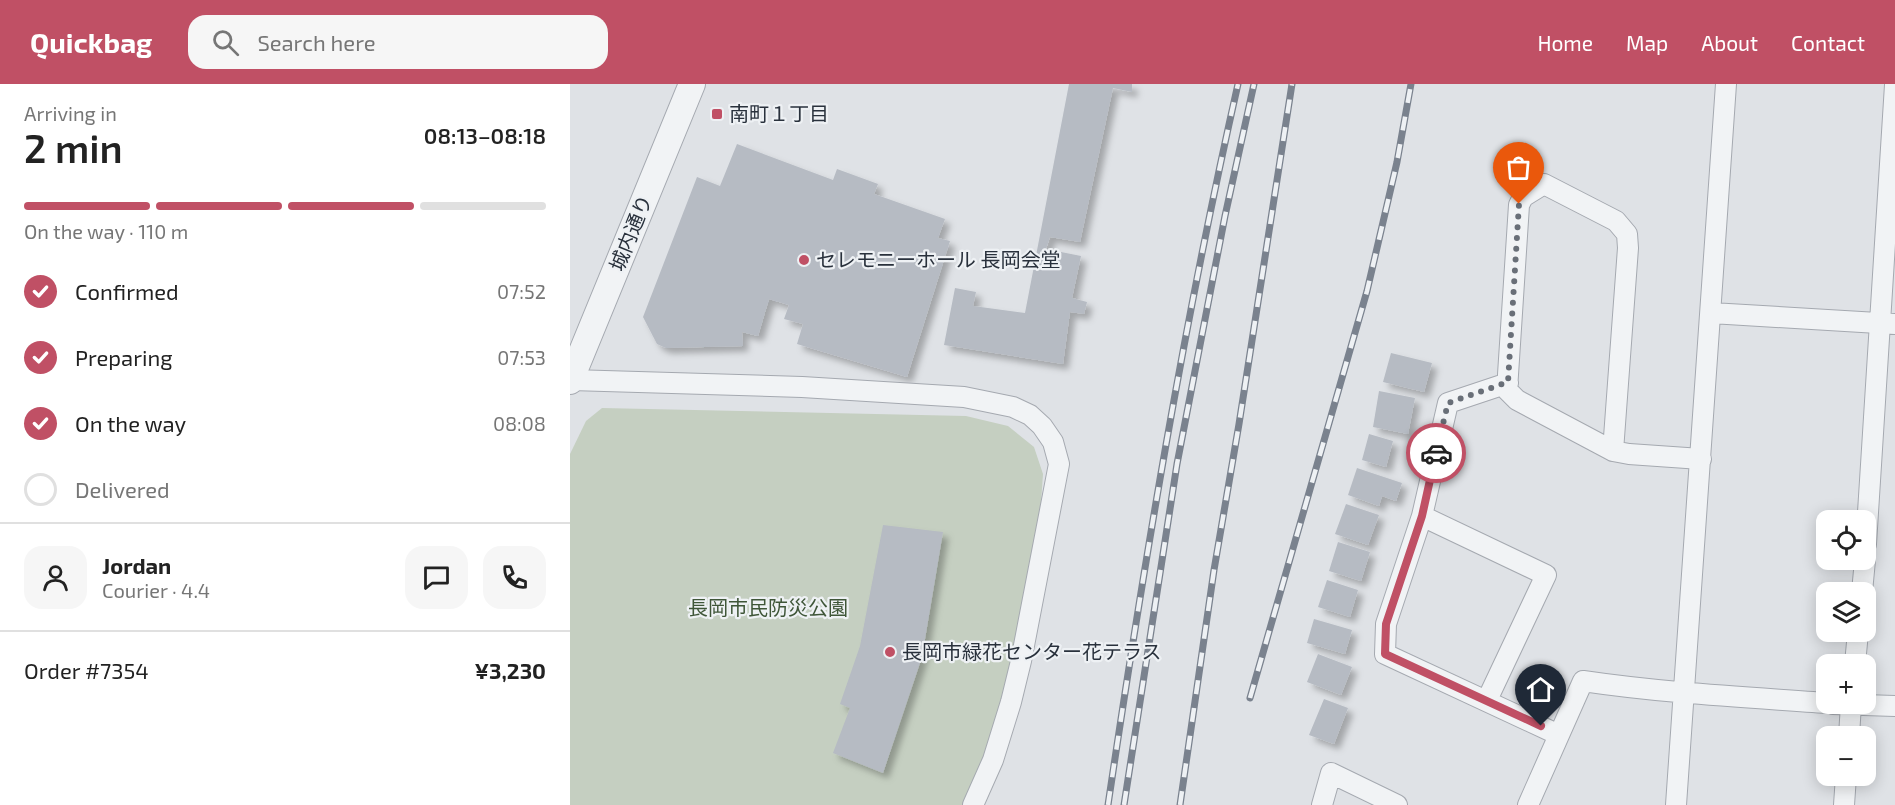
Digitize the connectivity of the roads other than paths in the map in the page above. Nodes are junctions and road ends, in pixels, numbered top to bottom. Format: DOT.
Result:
graph roads {
  1 [pos="692,84"];
  2 [pos="1726,84"];
  3 [pos="1895,85"];
  4 [pos="1711,313"];
  5 [pos="1887,324"];
  6 [pos="570,380"];
  7 [pos="1508,382"];
  8 [pos="1613,451"];
  9 [pos="1701,459"];
  10 [pos="1869,510"];
  11 [pos="1422,516"];
  12 [pos="1685,693"];
  13 [pos="1486,700"];
  14 [pos="1816,702"];
  15 [pos="1876,705"];
  16 [pos="1895,706"];
  17 [pos="1559,735"];
  18 [pos="1845,786"];
  19 [pos="973,805"];
  20 [pos="1322,805"];
  21 [pos="1397,805"];
  22 [pos="1528,805"];
  23 [pos="1676,805"];
  24 [pos="1844,805"];
  1 -- 6 [label="street, 城内通り"];
  2 -- 4 [label="street"];
  3 -- 5 [label="street"];
  4 -- 5 [label="street"];
  4 -- 9 [label="street"];
  5 -- 10 [label="street"];
  6 -- 19 [label="street"];
  7 -- 8 [label="street"];
  7 -- 8 [label="street"];
  7 -- 11 [label="street"];
  8 -- 9 [label="street"];
  9 -- 12 [label="street"];
  11 -- 13 [label="street"];
  11 -- 13 [label="street"];
  12 -- 14 [label="street"];
  12 -- 17 [label="street"];
  12 -- 23 [label="street"];
  13 -- 17 [label="street"];
  15 -- 16 [label="street"];
  17 -- 22 [label="street"];
  18 -- 24 [label="street"];
  20 -- 21 [label="street"];
}
